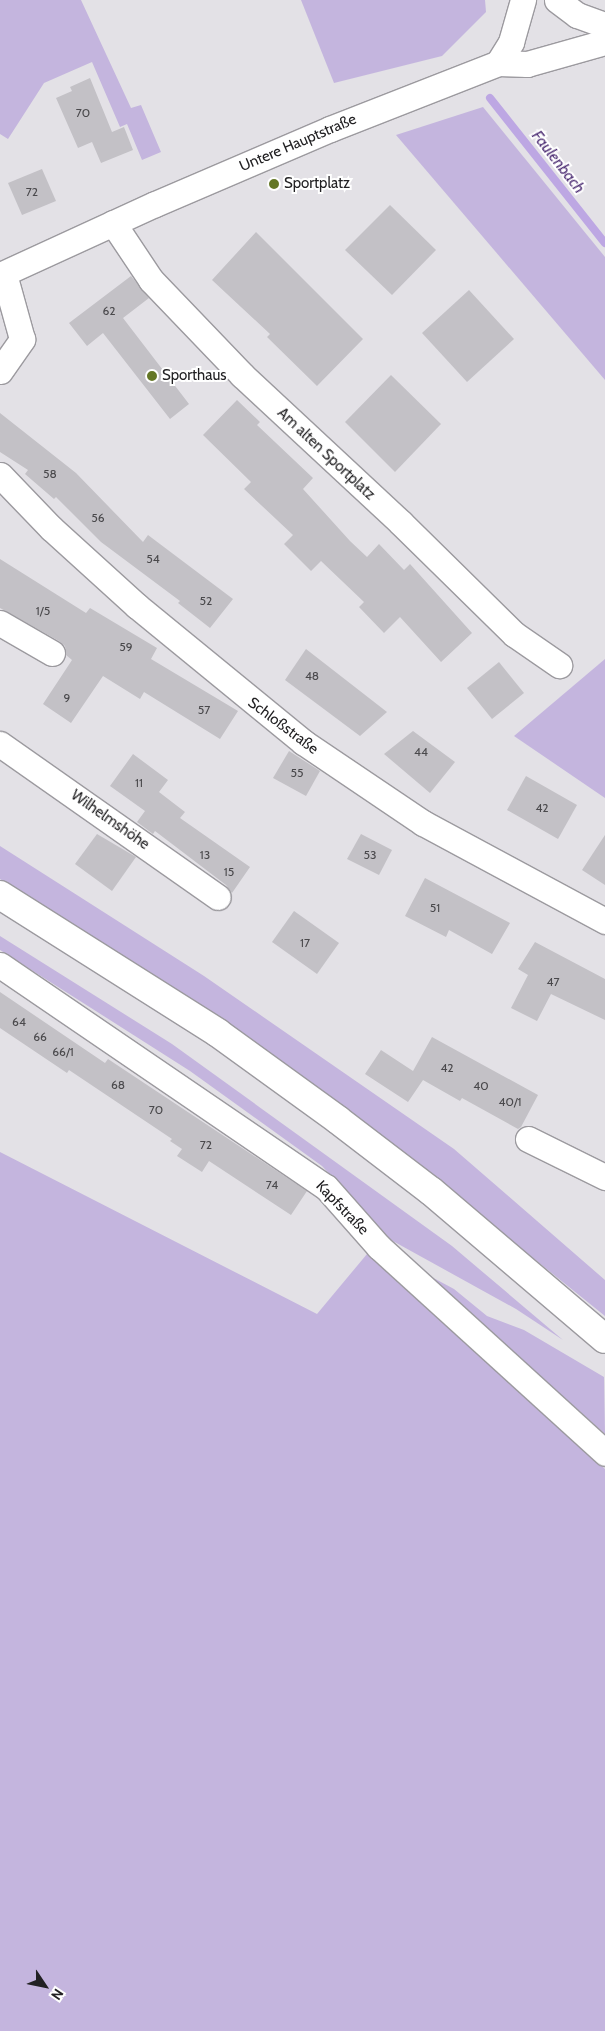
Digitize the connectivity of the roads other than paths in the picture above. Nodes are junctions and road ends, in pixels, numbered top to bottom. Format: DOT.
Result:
graph roads {
  1 [pos="523,0"];
  2 [pos="557,0"];
  3 [pos="605,25"];
  4 [pos="605,42"];
  5 [pos="498,63"];
  6 [pos="113,224"];
  7 [pos="2,274"];
  8 [pos="0,371"];
  9 [pos="0,475"];
  10 [pos="0,623"];
  11 [pos="52,653"];
  12 [pos="559,664"];
  13 [pos="0,744"];
  14 [pos="0,895"];
  15 [pos="218,897"];
  16 [pos="605,921"];
  17 [pos="0,965"];
  18 [pos="528,1140"];
  19 [pos="605,1176"];
  20 [pos="600,1335"];
  21 [pos="605,1453"];
  1 -- 5 [label="street"];
  2 -- 3 [label="street"];
  4 -- 5 [label="street, Untere Hauptstraße"];
  5 -- 6 [label="street, Untere Hauptstraße"];
  6 -- 7 [label="street, Untere Hauptstraße"];
  6 -- 12 [label="street, Am alten Sportplatz"];
  7 -- 8 [label="street"];
  9 -- 16 [label="street, Schloßstraße"];
  10 -- 11 [label="street"];
  13 -- 15 [label="street, Wilhelmshöhe"];
  14 -- 20 [label="main road"];
  17 -- 21 [label="street, Kapfstraße"];
  18 -- 19 [label="street"];
}
